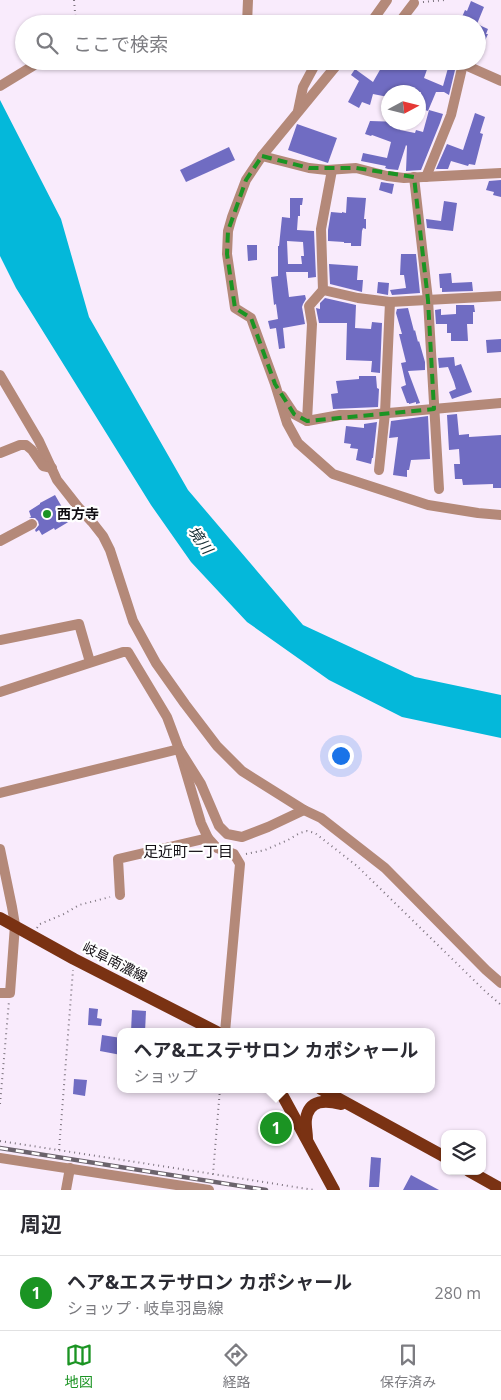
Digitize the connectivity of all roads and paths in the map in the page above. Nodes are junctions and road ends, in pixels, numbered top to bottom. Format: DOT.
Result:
graph roads {
  1 [pos="74,0"];
  2 [pos="248,0"];
  3 [pos="387,0"];
  4 [pos="414,3"];
  5 [pos="75,15"];
  6 [pos="247,15"];
  7 [pos="377,15"];
  8 [pos="405,15"];
  9 [pos="26,70"];
  10 [pos="312,70"];
  11 [pos="333,70"];
  12 [pos="458,70"];
  13 [pos="475,70"];
  14 [pos="501,81"];
  15 [pos="0,86"];
  16 [pos="298,113"];
  17 [pos="262,156"];
  18 [pos="332,170"];
  19 [pos="501,173"];
  20 [pos="414,177"];
  21 [pos="426,177"];
  22 [pos="323,290"];
  23 [pos="501,296"];
  24 [pos="428,300"];
  25 [pos="390,302"];
  26 [pos="0,375"];
  27 [pos="275,384"];
  28 [pos="501,403"];
  29 [pos="434,409"];
  30 [pos="385,413"];
  31 [pos="307,421"];
  32 [pos="0,453"];
  33 [pos="52,468"];
  34 [pos="379,470"];
  35 [pos="439,489"];
  36 [pos="501,515"];
  37 [pos="32,524"];
  38 [pos="0,541"];
  39 [pos="0,640"];
  40 [pos="90,662"];
  41 [pos="0,692"];
  42 [pos="179,749"];
  43 [pos="0,793"];
  44 [pos="304,810"];
  45 [pos="208,838"];
  46 [pos="0,849"];
  47 [pos="236,857"];
  48 [pos="120,895"];
  49 [pos="0,918"];
  50 [pos="15,925"];
  51 [pos="32,935"];
  52 [pos="74,958"];
  53 [pos="501,983"];
  54 [pos="5,993"];
  55 [pos="501,1005"];
  56 [pos="209,1028"];
  57 [pos="225,1028"];
  58 [pos="220,1093"];
  59 [pos="281,1093"];
  60 [pos="328,1093"];
  61 [pos="0,1104"];
  62 [pos="356,1108"];
  63 [pos="0,1141"];
  64 [pos="307,1141"];
  65 [pos="59,1150"];
  66 [pos="441,1156"];
  67 [pos="0,1158"];
  68 [pos="70,1168"];
  69 [pos="213,1174"];
  70 [pos="477,1175"];
  71 [pos="501,1189"];
  72 [pos="66,1190"];
  73 [pos="209,1190"];
  74 [pos="314,1190"];
  75 [pos="334,1190"];
  1 -- 5 [label="path"];
  2 -- 6 [label="street"];
  3 -- 7 [label="street"];
  4 -- 8 [label="street"];
  9 -- 15 [label="street"];
  10 -- 16 [label="street"];
  11 -- 16 [label="street"];
  12 -- 21 [label="street"];
  13 -- 14 [label="street"];
  16 -- 17 [label="street"];
  17 -- 18 [label="street"];
  17 -- 27 [label="street"];
  18 -- 20 [label="street"];
  18 -- 22 [label="street"];
  19 -- 21 [label="street"];
  20 -- 21 [label="street"];
  20 -- 24 [label="street"];
  22 -- 25 [label="street"];
  22 -- 31 [label="street"];
  23 -- 24 [label="street"];
  24 -- 25 [label="street"];
  24 -- 29 [label="street"];
  25 -- 30 [label="street"];
  26 -- 33 [label="street"];
  27 -- 31 [label="street"];
  27 -- 36 [label="street"];
  28 -- 29 [label="street"];
  29 -- 30 [label="street"];
  29 -- 35 [label="street"];
  30 -- 31 [label="street"];
  30 -- 34 [label="street"];
  32 -- 33 [label="street"];
  33 -- 44 [label="street"];
  37 -- 38 [label="street"];
  39 -- 40 [label="street"];
  40 -- 41 [label="street"];
  40 -- 42 [label="street"];
  42 -- 43 [label="street"];
  42 -- 44 [label="street"];
  42 -- 45 [label="street"];
  44 -- 53 [label="street"];
  45 -- 47 [label="street"];
  45 -- 48 [label="street"];
  46 -- 50 [label="street"];
  47 -- 55 [label="path"];
  47 -- 57 [label="street"];
  48 -- 51 [label="path"];
  49 -- 50 [label="main road, 岐阜南濃線"];
  50 -- 51 [label="main road, 岐阜南濃線"];
  50 -- 54 [label="street"];
  51 -- 52 [label="main road, 岐阜南濃線"];
  52 -- 56 [label="main road, 岐阜南濃線"];
  52 -- 65 [label="path"];
  54 -- 61 [label="path"];
  58 -- 69 [label="path"];
  59 -- 64 [label="main road"];
  60 -- 62 [label="main road"];
  62 -- 64 [label="main road"];
  62 -- 66 [label="main road"];
  63 -- 65 [label="path"];
  64 -- 75 [label="main road"];
  65 -- 69 [label="path"];
  67 -- 68 [label="street"];
  68 -- 72 [label="street"];
  68 -- 73 [label="street"];
  69 -- 74 [label="path"];
  70 -- 71 [label="main road"];
}
